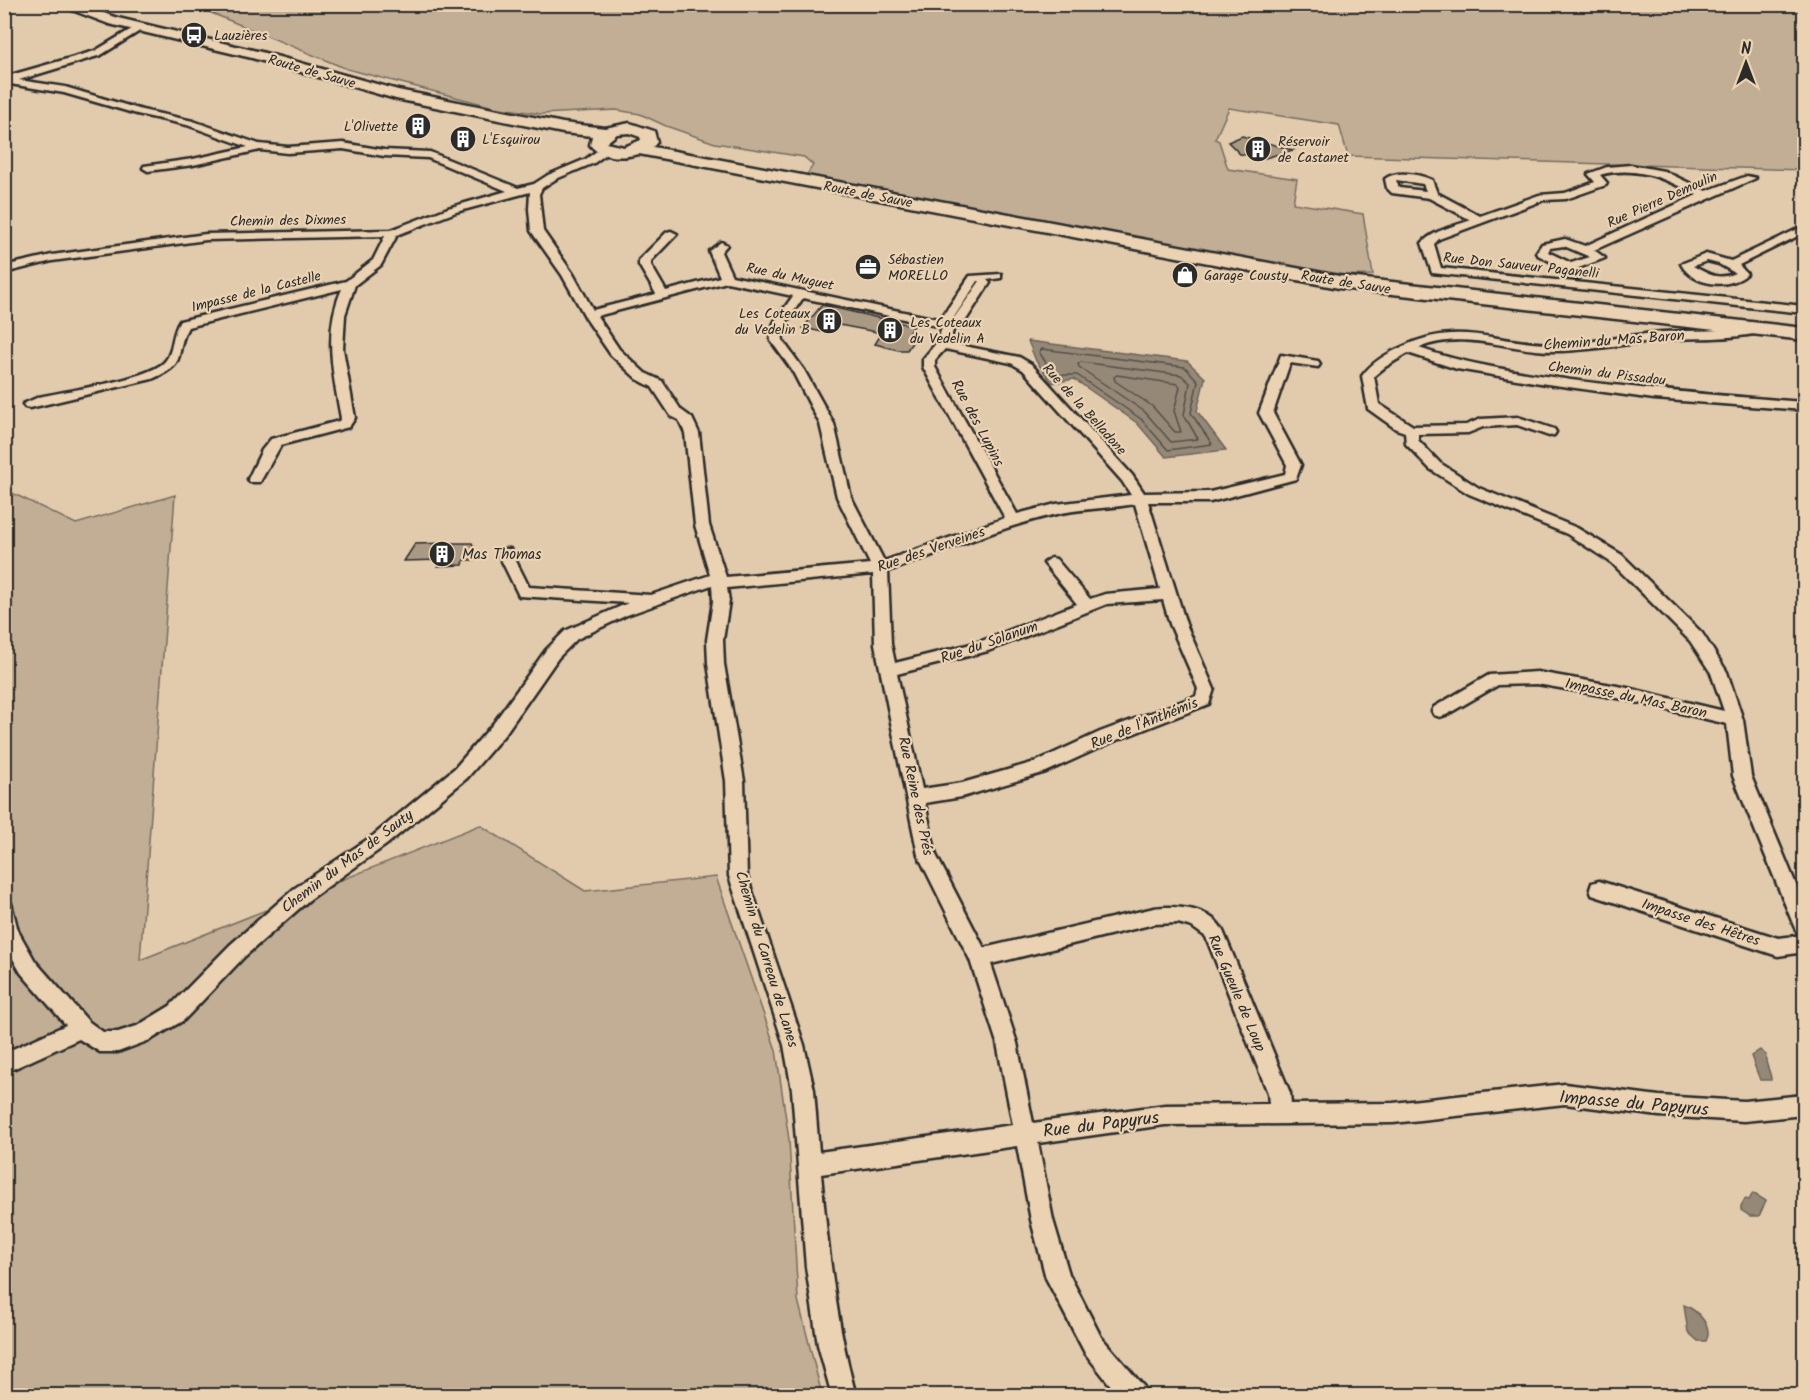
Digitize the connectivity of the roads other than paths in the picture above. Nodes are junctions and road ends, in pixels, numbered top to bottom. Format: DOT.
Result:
graph roads {
  1 [pos="63,4"];
  2 [pos="140,27"];
  3 [pos="5,81"];
  4 [pos="607,144"];
  5 [pos="644,145"];
  6 [pos="258,147"];
  7 [pos="148,168"];
  8 [pos="1751,178"];
  9 [pos="538,186"];
  10 [pos="516,190"];
  11 [pos="1432,195"];
  12 [pos="1706,195"];
  13 [pos="1479,220"];
  14 [pos="1804,229"];
  15 [pos="392,233"];
  16 [pos="671,234"];
  17 [pos="721,245"];
  18 [pos="1585,250"];
  19 [pos="1731,265"];
  20 [pos="1570,267"];
  21 [pos="4,270"];
  22 [pos="997,276"];
  23 [pos="727,279"];
  24 [pos="1719,282"];
  25 [pos="350,284"];
  26 [pos="1577,286"];
  27 [pos="801,293"];
  28 [pos="663,295"];
  29 [pos="1729,302"];
  30 [pos="1804,310"];
  31 [pos="590,314"];
  32 [pos="949,325"];
  33 [pos="1759,329"];
  34 [pos="1804,334"];
  35 [pos="944,342"];
  36 [pos="1409,348"];
  37 [pos="1314,364"];
  38 [pos="30,404"];
  39 [pos="1804,406"];
  40 [pos="1412,430"];
  41 [pos="1549,432"];
  42 [pos="255,479"];
  43 [pos="1140,498"];
  44 [pos="1013,520"];
  45 [pos="505,553"];
  46 [pos="1051,563"];
  47 [pos="880,568"];
  48 [pos="719,581"];
  49 [pos="1169,594"];
  50 [pos="657,600"];
  51 [pos="1086,604"];
  52 [pos="889,670"];
  53 [pos="1440,711"];
  54 [pos="1735,720"];
  55 [pos="915,797"];
  56 [pos="1599,889"];
  57 [pos="1800,907"];
  58 [pos="4,909"];
  59 [pos="1804,926"];
  60 [pos="1804,944"];
  61 [pos="979,958"];
  62 [pos="81,1028"];
  63 [pos="4,1063"];
  64 [pos="1804,1105"];
  65 [pos="1393,1113"];
  66 [pos="1281,1114"];
  67 [pos="1024,1134"];
  68 [pos="811,1164"];
  69 [pos="844,1395"];
  70 [pos="1135,1395"];
  1 -- 2 [label="main road, Route de Sauve"];
  2 -- 3 [label="street"];
  2 -- 4 [label="main road, Route de Sauve"];
  3 -- 6 [label="street"];
  4 -- 5 [label="main road"];
  4 -- 5 [label="main road"];
  4 -- 9 [label="street, Chemin des Dixmes"];
  5 -- 33 [label="main road, Route de Sauve"];
  6 -- 7 [label="street"];
  6 -- 10 [label="street"];
  8 -- 12 [label="street, Rue Pierre Demoulin"];
  9 -- 10 [label="street, Chemin des Dixmes"];
  9 -- 31 [label="street, Chemin du Carreau de Lanes"];
  10 -- 15 [label="street, Chemin des Dixmes"];
  11 -- 13 [label="street"];
  12 -- 13 [label="street, Rue Don Sauveur Paganelli"];
  12 -- 18 [label="street, Rue Pierre Demoulin"];
  13 -- 26 [label="street, Rue Don Sauveur Paganelli"];
  14 -- 19 [label="street"];
  15 -- 21 [label="street, Chemin des Dixmes"];
  15 -- 25 [label="street, Impasse de la Castelle"];
  16 -- 28 [label="street"];
  17 -- 23 [label="street"];
  18 -- 20 [label="street"];
  18 -- 20 [label="street"];
  19 -- 24 [label="street"];
  19 -- 24 [label="street"];
  20 -- 26 [label="street"];
  22 -- 32 [label="street"];
  23 -- 27 [label="street, Rue du Muguet"];
  23 -- 28 [label="street, Rue du Muguet"];
  24 -- 29 [label="street"];
  25 -- 38 [label="street, Impasse de la Castelle"];
  25 -- 42 [label="street"];
  26 -- 29 [label="street, Rue Don Sauveur Paganelli"];
  27 -- 32 [label="street, Rue du Muguet"];
  27 -- 47 [label="street, Rue Reine des Prés"];
  28 -- 31 [label="street, Rue du Muguet"];
  29 -- 30 [label="street, Rue Don Sauveur Paganelli"];
  31 -- 48 [label="street, Chemin du Carreau de Lanes"];
  32 -- 35 [label="street"];
  33 -- 34 [label="main road, Route de Sauve"];
  33 -- 36 [label="street, Chemin du Mas Baron"];
  35 -- 43 [label="street, Rue de la Belladone"];
  35 -- 44 [label="street, Rue des Lupins"];
  36 -- 39 [label="street, Chemin du Pissadou"];
  36 -- 40 [label="street, Chemin du Mas Baron"];
  37 -- 43 [label="street, Rue des Verveines"];
  40 -- 41 [label="street"];
  40 -- 54 [label="street"];
  43 -- 44 [label="street, Rue des Verveines"];
  43 -- 49 [label="street, Rue de l'Anthémis"];
  44 -- 47 [label="street, Rue des Verveines"];
  45 -- 50 [label="street"];
  46 -- 51 [label="street"];
  47 -- 48 [label="street, Rue des Verveines"];
  47 -- 52 [label="street, Rue Reine des Prés"];
  48 -- 50 [label="street, Chemin du Mas de Sauty"];
  48 -- 68 [label="street, Chemin du Carreau de Lanes"];
  49 -- 51 [label="street, Rue du Solanum"];
  49 -- 55 [label="street, Rue de l'Anthémis"];
  50 -- 62 [label="street, Chemin du Mas de Sauty"];
  51 -- 52 [label="street, Rue du Solanum"];
  52 -- 55 [label="street, Rue Reine des Prés"];
  53 -- 54 [label="street, Impasse du Mas Baron"];
  54 -- 57 [label="street"];
  55 -- 61 [label="street, Rue Reine des Prés"];
  56 -- 60 [label="street, Impasse des Hêtres"];
  57 -- 59 [label="street"];
  58 -- 62 [label="street, Chemin du Mas de Sauty"];
  61 -- 66 [label="street, Rue Gueule de Loup"];
  61 -- 67 [label="street, Rue Reine des Prés"];
  62 -- 63 [label="street"];
  64 -- 65 [label="street, Impasse du Papyrus"];
  65 -- 66 [label="street, Rue du Papyrus"];
  66 -- 67 [label="street, Rue du Papyrus"];
  67 -- 68 [label="street, Rue du Papyrus"];
  67 -- 70 [label="street, Rue Reine des Prés"];
  68 -- 69 [label="street, Chemin du Carreau de Lanes"];
}
